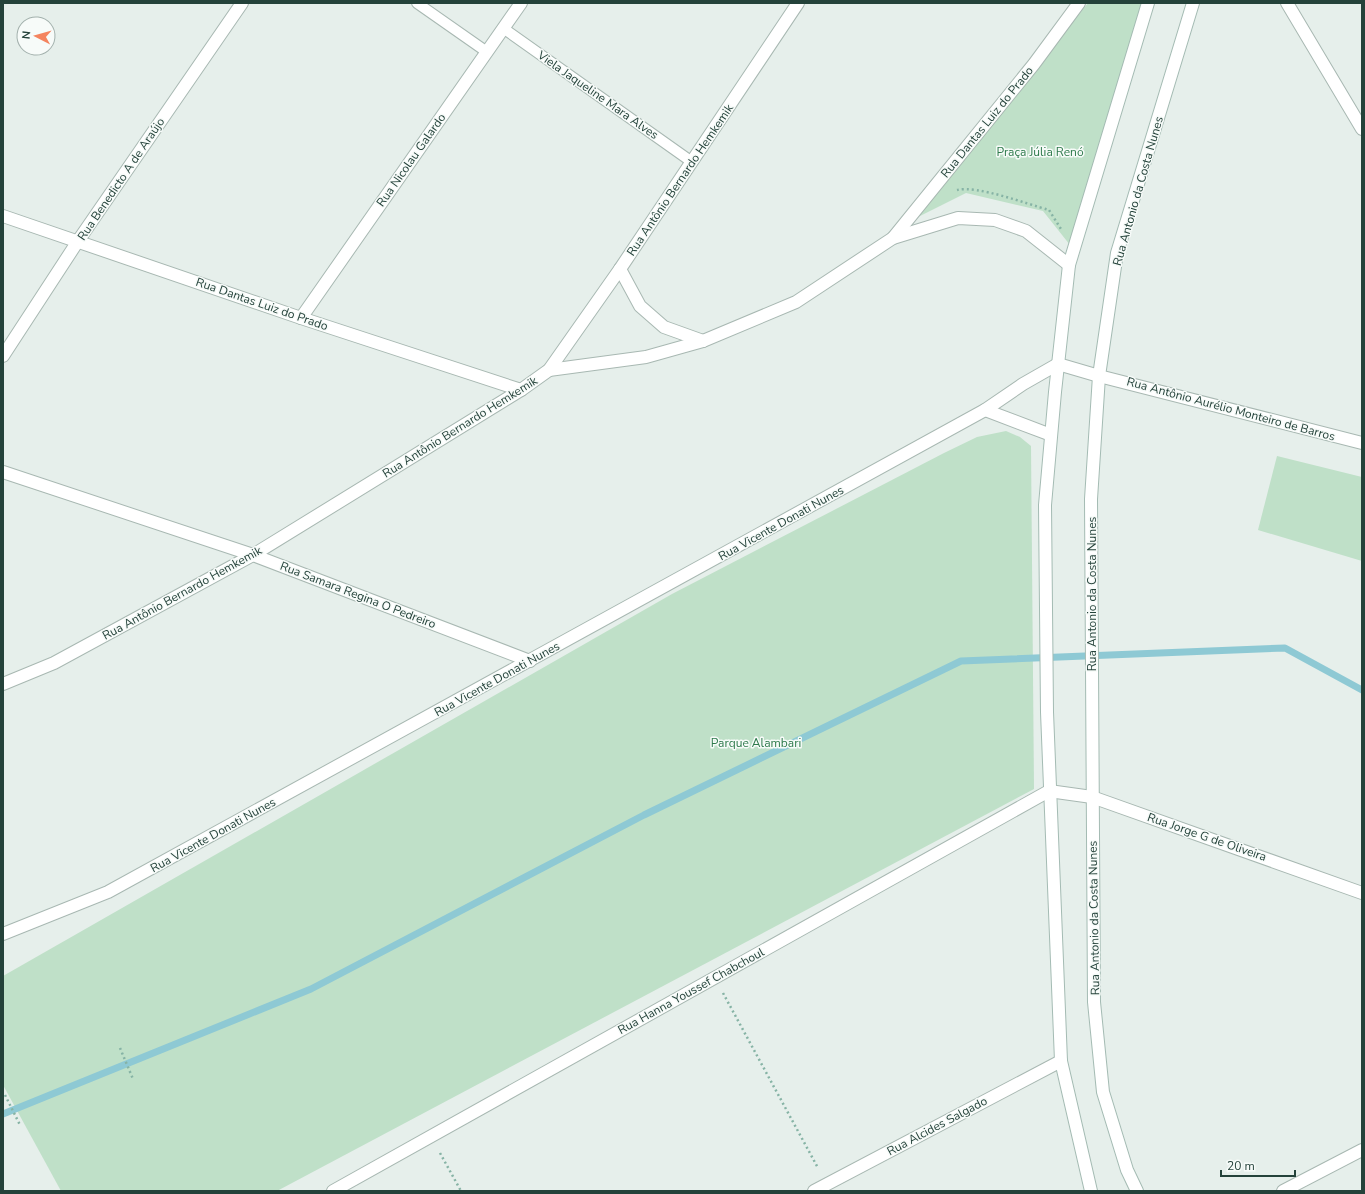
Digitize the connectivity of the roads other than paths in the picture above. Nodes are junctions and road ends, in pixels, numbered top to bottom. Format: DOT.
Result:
graph roads {
  1 [pos="242,3"];
  2 [pos="417,3"];
  3 [pos="521,3"];
  4 [pos="798,3"];
  5 [pos="1079,3"];
  6 [pos="1148,3"];
  7 [pos="1193,3"];
  8 [pos="1287,3"];
  9 [pos="503,28"];
  10 [pos="487,52"];
  11 [pos="1362,129"];
  12 [pos="692,162"];
  13 [pos="3,216"];
  14 [pos="893,238"];
  15 [pos="78,241"];
  16 [pos="1069,265"];
  17 [pos="620,269"];
  18 [pos="301,318"];
  19 [pos="703,341"];
  20 [pos="3,356"];
  21 [pos="1058,364"];
  22 [pos="549,370"];
  23 [pos="1100,376"];
  24 [pos="521,390"];
  25 [pos="985,410"];
  26 [pos="1051,435"];
  27 [pos="1362,443"];
  28 [pos="3,472"];
  29 [pos="253,555"];
  30 [pos="530,661"];
  31 [pos="3,684"];
  32 [pos="1049,791"];
  33 [pos="1092,797"];
  34 [pos="1362,893"];
  35 [pos="3,934"];
  36 [pos="1060,1061"];
  37 [pos="1362,1150"];
  38 [pos="333,1191"];
  39 [pos="814,1191"];
  40 [pos="1091,1191"];
  41 [pos="1137,1191"];
  42 [pos="1283,1191"];
  1 -- 15 [label="street, Rua Benedicto A de Araújo"];
  2 -- 10 [label="lane"];
  3 -- 9 [label="street, Rua Nicolau Galardo"];
  4 -- 12 [label="street, Rua Antônio Bernardo Hemkemik"];
  5 -- 14 [label="street, Rua Dantas Luiz do Prado"];
  6 -- 16 [label="street"];
  7 -- 23 [label="street, Rua Antonio da Costa Nunes"];
  8 -- 11 [label="street"];
  9 -- 10 [label="street, Rua Nicolau Galardo"];
  9 -- 12 [label="lane, Viela Jaqueline Mara Alves"];
  10 -- 18 [label="street, Rua Nicolau Galardo"];
  12 -- 17 [label="street, Rua Antônio Bernardo Hemkemik"];
  13 -- 15 [label="street, Rua Dantas Luiz do Prado"];
  14 -- 16 [label="street, Rua Dantas Luiz do Prado"];
  14 -- 19 [label="street, Rua Dantas Luiz do Prado"];
  15 -- 18 [label="street, Rua Dantas Luiz do Prado"];
  15 -- 20 [label="street, Rua Benedicto A de Araújo"];
  16 -- 21 [label="street"];
  17 -- 19 [label="street"];
  17 -- 22 [label="street, Rua Antônio Bernardo Hemkemik"];
  18 -- 24 [label="street, Rua Dantas Luiz do Prado"];
  19 -- 22 [label="street, Rua Dantas Luiz do Prado"];
  21 -- 23 [label="street, Rua Antônio Aurélio Monteiro de Barros"];
  21 -- 25 [label="street, Rua Vicente Donati Nunes"];
  21 -- 26 [label="street"];
  22 -- 24 [label="street, Rua Antônio Bernardo Hemkemik"];
  23 -- 27 [label="street, Rua Antônio Aurélio Monteiro de Barros"];
  23 -- 33 [label="street, Rua Antonio da Costa Nunes"];
  24 -- 29 [label="street, Rua Antônio Bernardo Hemkemik"];
  25 -- 26 [label="street"];
  25 -- 30 [label="street, Rua Vicente Donati Nunes"];
  26 -- 32 [label="street"];
  28 -- 29 [label="street, Rua Samara Regina O Pedreiro"];
  29 -- 30 [label="street, Rua Samara Regina O Pedreiro"];
  29 -- 31 [label="street, Rua Antônio Bernardo Hemkemik"];
  30 -- 35 [label="street, Rua Vicente Donati Nunes"];
  32 -- 33 [label="street, Rua Jorge G de Oliveira"];
  32 -- 36 [label="street"];
  32 -- 38 [label="street, Rua Hanna Youssef Chabchoul"];
  33 -- 34 [label="street, Rua Jorge G de Oliveira"];
  33 -- 41 [label="street, Rua Antonio da Costa Nunes"];
  36 -- 39 [label="street, Rua Alcides Salgado"];
  36 -- 40 [label="street"];
  37 -- 42 [label="street"];
}
